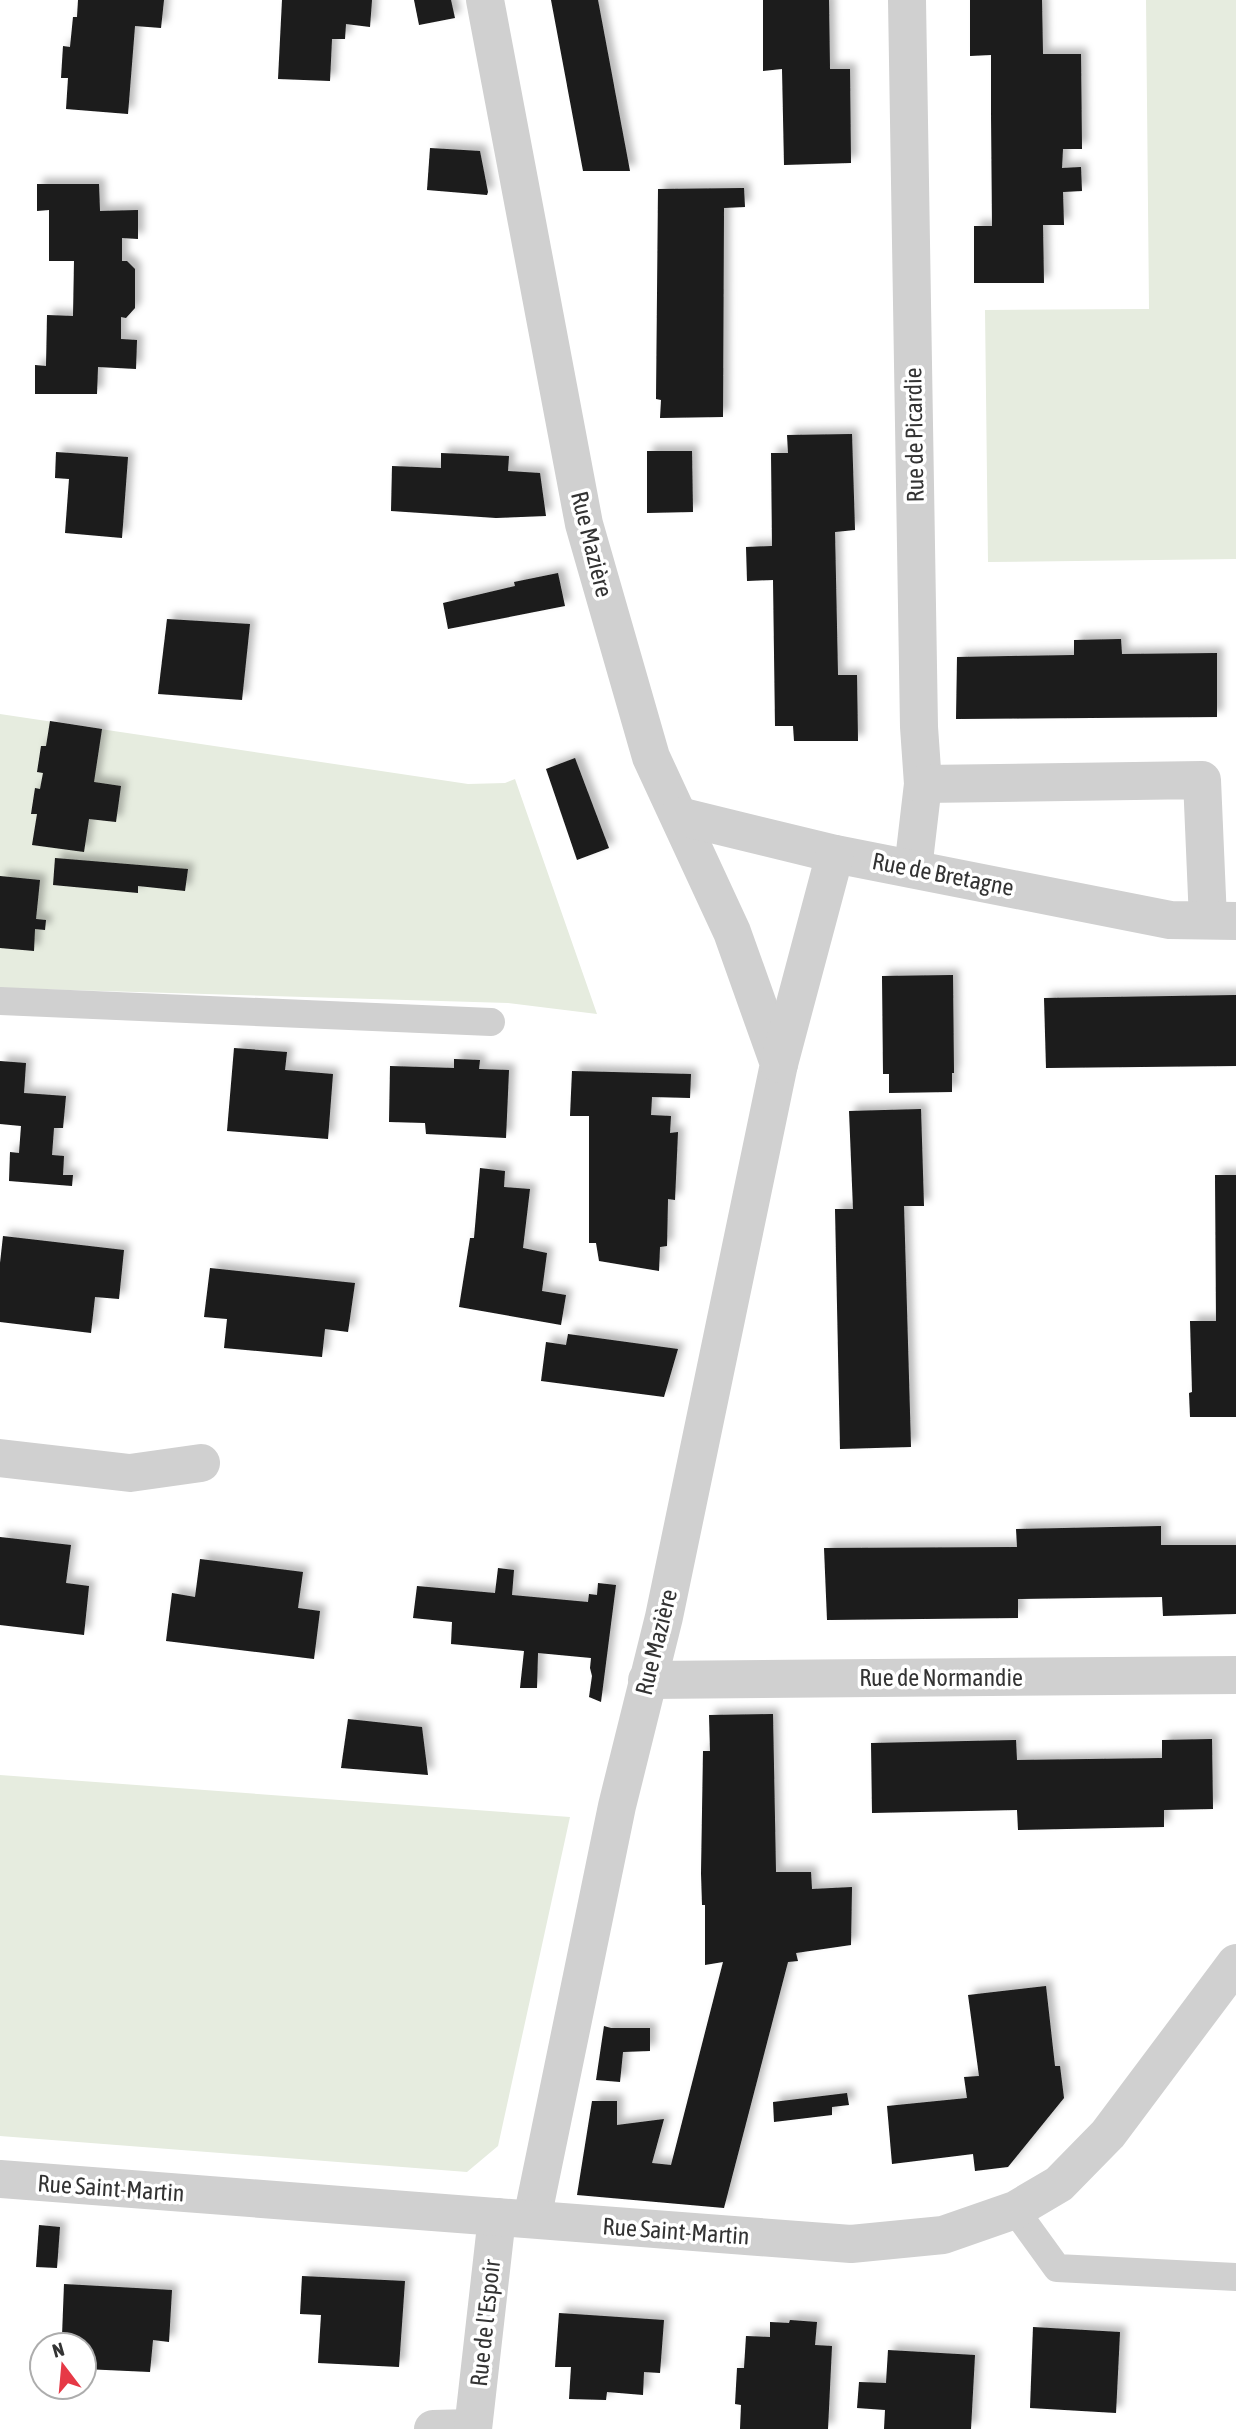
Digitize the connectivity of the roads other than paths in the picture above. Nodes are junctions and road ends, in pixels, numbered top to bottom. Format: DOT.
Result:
graph roads {
  1 [pos="485,0"];
  2 [pos="907,0"];
  3 [pos="923,784"];
  4 [pos="679,816"];
  5 [pos="835,853"];
  6 [pos="913,869"];
  7 [pos="1222,921"];
  8 [pos="0,1001"];
  9 [pos="491,1023"];
  10 [pos="779,1064"];
  11 [pos="0,1458"];
  12 [pos="201,1462"];
  13 [pos="1236,1675"];
  14 [pos="647,1680"];
  15 [pos="1236,1963"];
  16 [pos="0,2179"];
  17 [pos="1014,2210"];
  18 [pos="515,2218"];
  19 [pos="1236,2277"];
  20 [pos="473,2428"];
  21 [pos="433,2429"];
  1 -- 4 [label="street, Rue Mazière"];
  2 -- 3 [label="street, Rue de Picardie"];
  3 -- 6 [label="street, Rue de Picardie"];
  3 -- 7 [label="street, Rue de Bretagne"];
  4 -- 5 [label="street, Rue de Bretagne"];
  4 -- 10 [label="street, Rue Mazière"];
  5 -- 6 [label="street, Rue de Bretagne"];
  5 -- 10 [label="street, Rue Mazière"];
  6 -- 7 [label="street, Rue de Bretagne"];
  8 -- 9 [label="lane"];
  10 -- 14 [label="street, Rue Mazière"];
  11 -- 12 [label="street"];
  13 -- 14 [label="street, Rue de Normandie"];
  14 -- 18 [label="street, Rue Mazière"];
  15 -- 17 [label="street, Rue Saint-Martin"];
  16 -- 18 [label="street, Rue Saint-Martin"];
  17 -- 18 [label="street, Rue Saint-Martin"];
  17 -- 19 [label="lane"];
  18 -- 20 [label="street, Rue de l'Espoir"];
  20 -- 21 [label="street, Rue de l'Espoir"];
}
